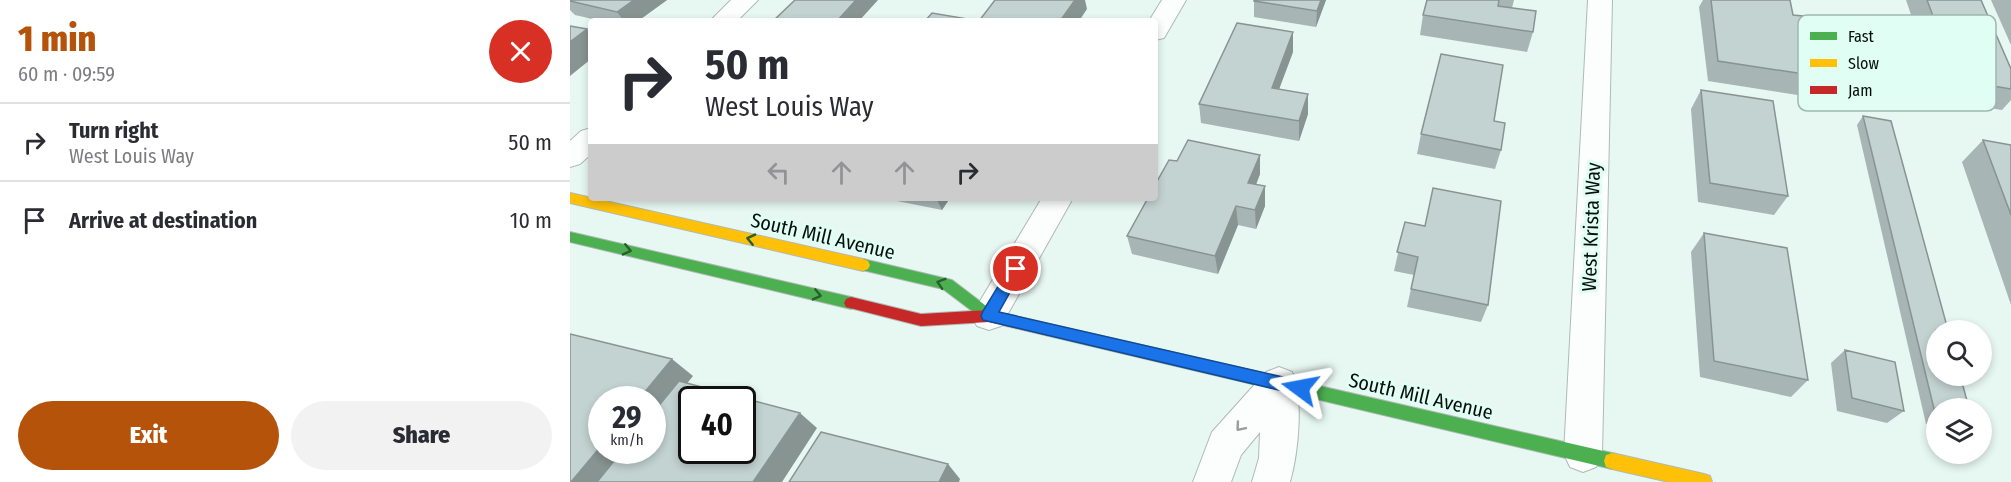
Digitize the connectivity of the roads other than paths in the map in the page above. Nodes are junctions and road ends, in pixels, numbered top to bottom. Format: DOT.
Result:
graph roads {
  1 [pos="746,0"];
  2 [pos="1174,0"];
  3 [pos="1600,0"];
  4 [pos="725,18"];
  5 [pos="1158,27"];
  6 [pos="588,141"];
  7 [pos="570,157"];
  8 [pos="570,198"];
  9 [pos="1056,201"];
  10 [pos="570,237"];
  11 [pos="989,316"];
  12 [pos="1279,383"];
  13 [pos="1583,454"];
  14 [pos="1212,482"];
  15 [pos="1271,482"];
  16 [pos="1704,482"];
  1 -- 4 [label="street"];
  2 -- 5 [label="street"];
  3 -- 13 [label="street, West Krista Way"];
  6 -- 7 [label="street"];
  11 -- 8 [label="street, South Mill Avenue, one-way"];
  9 -- 11 [label="street"];
  10 -- 11 [label="street, South Mill Avenue, one-way"];
  11 -- 12 [label="street, South Mill Avenue"];
  12 -- 13 [label="street, South Mill Avenue"];
  12 -- 14 [label="street, one-way"];
  12 -- 15 [label="street"];
  13 -- 16 [label="street, South Mill Avenue"];
}
